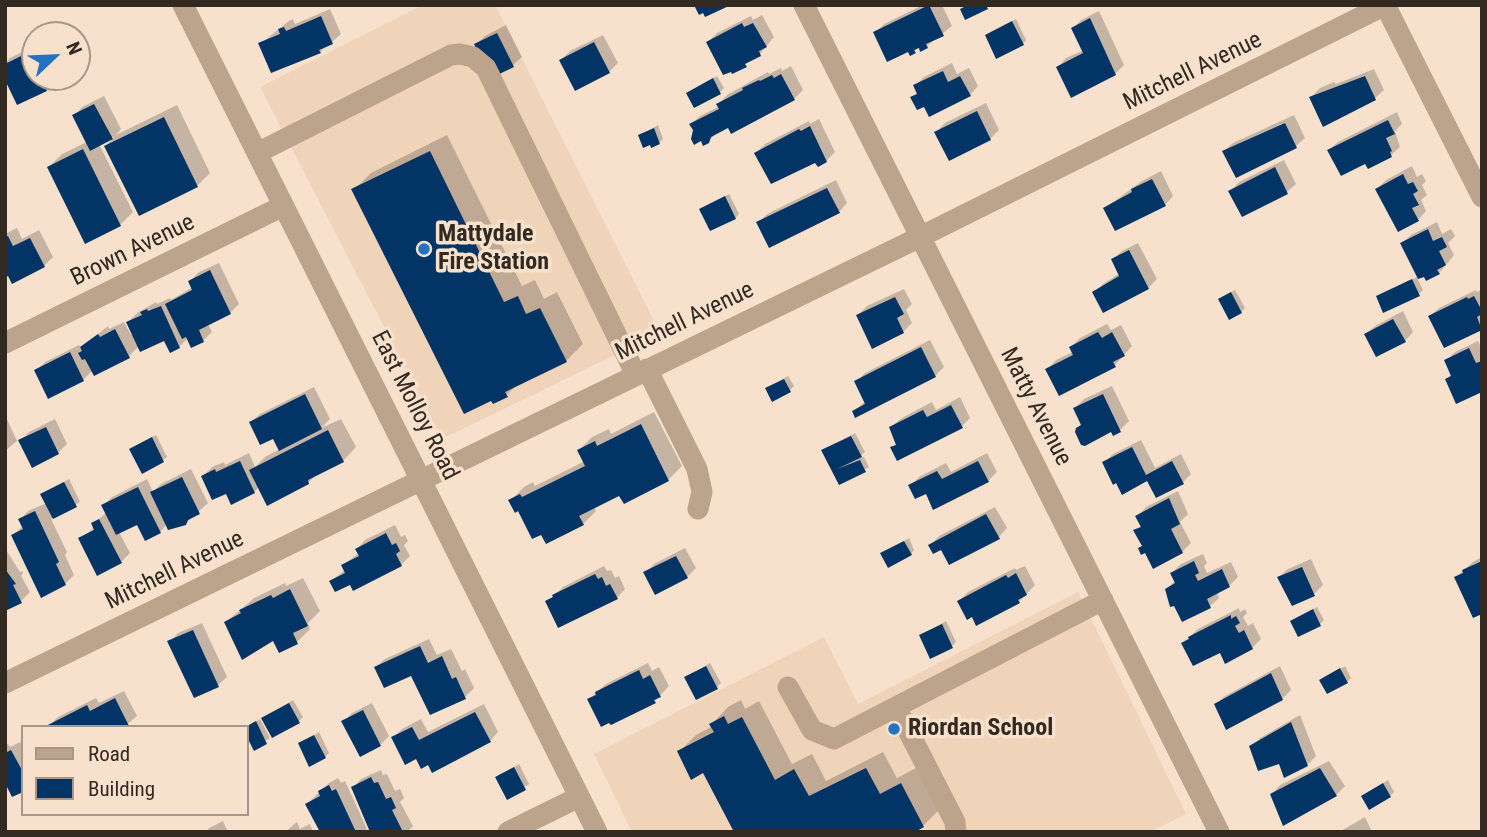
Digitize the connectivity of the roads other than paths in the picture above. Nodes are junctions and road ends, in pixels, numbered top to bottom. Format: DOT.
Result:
graph roads {
  1 [pos="183,5"];
  2 [pos="804,5"];
  3 [pos="1385,5"];
  4 [pos="257,153"];
  5 [pos="1482,197"];
  6 [pos="283,206"];
  7 [pos="920,237"];
  8 [pos="5,343"];
  9 [pos="642,372"];
  10 [pos="421,479"];
  11 [pos="698,509"];
  12 [pos="1102,600"];
  13 [pos="5,684"];
  14 [pos="788,687"];
  15 [pos="896,707"];
  16 [pos="579,797"];
  17 [pos="508,832"];
  18 [pos="597,832"];
  19 [pos="956,832"];
  20 [pos="1219,832"];
  1 -- 4 [label="street, East Molloy Road"];
  2 -- 7 [label="street, Matty Avenue"];
  3 -- 5 [label="street"];
  3 -- 7 [label="street, Mitchell Avenue"];
  4 -- 6 [label="street, East Molloy Road"];
  4 -- 9 [label="street"];
  6 -- 8 [label="street, Brown Avenue"];
  6 -- 10 [label="street, East Molloy Road"];
  7 -- 9 [label="street, Mitchell Avenue"];
  7 -- 12 [label="street, Matty Avenue"];
  9 -- 10 [label="street, Mitchell Avenue"];
  9 -- 11 [label="street"];
  10 -- 13 [label="street, Mitchell Avenue"];
  10 -- 16 [label="street, East Molloy Road"];
  12 -- 15 [label="street"];
  12 -- 20 [label="street, Matty Avenue"];
  14 -- 15 [label="street"];
  15 -- 19 [label="street"];
  16 -- 17 [label="street"];
  16 -- 18 [label="street, East Molloy Road"];
}
